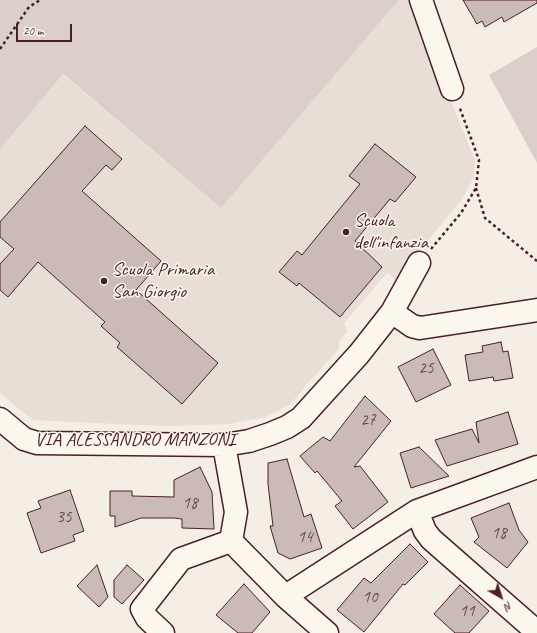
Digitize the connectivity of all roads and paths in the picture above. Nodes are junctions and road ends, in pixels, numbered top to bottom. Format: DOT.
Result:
graph roads {
  1 [pos="40,0"];
  2 [pos="421,0"];
  3 [pos="0,49"];
  4 [pos="452,89"];
  5 [pos="476,188"];
  6 [pos="537,261"];
  7 [pos="419,263"];
  8 [pos="537,310"];
  9 [pos="392,312"];
  10 [pos="0,419"];
  11 [pos="224,445"];
  12 [pos="537,467"];
  13 [pos="417,511"];
  14 [pos="231,541"];
  15 [pos="286,597"];
  16 [pos="537,632"];
  17 [pos="163,633"];
  18 [pos="327,633"];
  1 -- 3 [label="path"];
  2 -- 4 [label="street"];
  4 -- 5 [label="path"];
  5 -- 6 [label="path"];
  5 -- 7 [label="path"];
  7 -- 9 [label="street, VIA ALESSANDRO MANZONI"];
  8 -- 9 [label="street"];
  9 -- 11 [label="street, VIA ALESSANDRO MANZONI"];
  10 -- 11 [label="street, VIA ALESSANDRO MANZONI"];
  11 -- 14 [label="street"];
  12 -- 13 [label="street"];
  13 -- 15 [label="street"];
  13 -- 16 [label="street"];
  14 -- 15 [label="street"];
  14 -- 17 [label="street"];
  15 -- 18 [label="street"];
}
